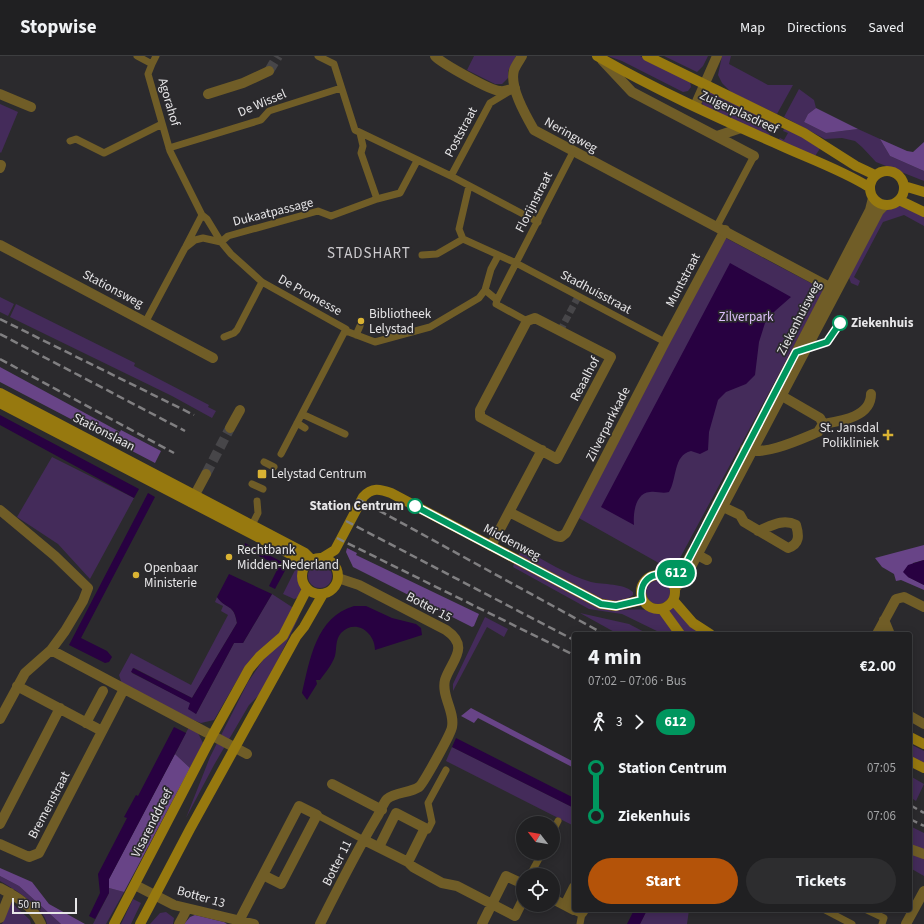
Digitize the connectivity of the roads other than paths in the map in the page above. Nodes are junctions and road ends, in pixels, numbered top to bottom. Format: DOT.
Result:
graph roads {
  1 [pos="137,56"];
  2 [pos="156,56"];
  3 [pos="318,56"];
  4 [pos="435,56"];
  5 [pos="522,56"];
  6 [pos="647,56"];
  7 [pos="717,56"];
  8 [pos="598,57"];
  9 [pos="152,64"];
  10 [pos="269,71"];
  11 [pos="705,84"];
  12 [pos="341,88"];
  13 [pos="515,88"];
  14 [pos="0,94"];
  15 [pos="208,94"];
  16 [pos="695,106"];
  17 [pos="31,107"];
  18 [pos="162,124"];
  19 [pos="741,128"];
  20 [pos="360,133"];
  21 [pos="717,136"];
  22 [pos="70,141"];
  23 [pos="169,148"];
  24 [pos="573,152"];
  25 [pos="754,156"];
  26 [pos="417,161"];
  27 [pos="876,175"];
  28 [pos="451,176"];
  29 [pos="469,186"];
  30 [pos="904,186"];
  31 [pos="869,187"];
  32 [pos="924,192"];
  33 [pos="873,198"];
  34 [pos="377,199"];
  35 [pos="899,200"];
  36 [pos="885,205"];
  37 [pos="924,212"];
  38 [pos="202,215"];
  39 [pos="538,222"];
  40 [pos="721,228"];
  41 [pos="463,239"];
  42 [pos="221,242"];
  43 [pos="1,246"];
  44 [pos="185,248"];
  45 [pos="422,255"];
  46 [pos="498,256"];
  47 [pos="516,263"];
  48 [pos="262,282"];
  49 [pos="834,289"];
  50 [pos="485,290"];
  51 [pos="497,300"];
  52 [pos="526,321"];
  53 [pos="150,323"];
  54 [pos="360,326"];
  55 [pos="346,330"];
  56 [pos="356,335"];
  57 [pos="224,337"];
  58 [pos="665,342"];
  59 [pos="213,358"];
  60 [pos="0,393"];
  61 [pos="871,394"];
  62 [pos="782,396"];
  63 [pos="0,403"];
  64 [pos="240,410"];
  65 [pos="302,414"];
  66 [pos="297,422"];
  67 [pos="822,424"];
  68 [pos="230,428"];
  69 [pos="305,428"];
  70 [pos="345,434"];
  71 [pos="542,450"];
  72 [pos="749,451"];
  73 [pos="281,454"];
  74 [pos="264,462"];
  75 [pos="274,467"];
  76 [pos="206,474"];
  77 [pos="252,484"];
  78 [pos="263,489"];
  79 [pos="193,499"];
  80 [pos="257,501"];
  81 [pos="720,506"];
  82 [pos="0,510"];
  83 [pos="509,512"];
  84 [pos="250,529"];
  85 [pos="758,531"];
  86 [pos="491,546"];
  87 [pos="335,550"];
  88 [pos="695,553"];
  89 [pos="317,559"];
  90 [pos="708,560"];
  91 [pos="334,564"];
  92 [pos="304,568"];
  93 [pos="338,578"];
  94 [pos="669,579"];
  95 [pos="307,589"];
  96 [pos="323,594"];
  97 [pos="674,594"];
  98 [pos="642,600"];
  99 [pos="924,607"];
  100 [pos="662,609"];
  101 [pos="884,620"];
  102 [pos="679,632"];
  103 [pos="707,632"];
  104 [pos="878,632"];
  105 [pos="887,632"];
  106 [pos="51,650"];
  107 [pos="18,686"];
  108 [pos="124,689"];
  109 [pos="103,691"];
  110 [pos="60,708"];
  111 [pos="912,717"];
  112 [pos="0,719"];
  113 [pos="86,723"];
  114 [pos="924,724"];
  115 [pos="102,731"];
  116 [pos="213,734"];
  117 [pos="912,738"];
  118 [pos="924,744"];
  119 [pos="235,747"];
  120 [pos="247,754"];
  121 [pos="912,762"];
  122 [pos="924,768"];
  123 [pos="446,770"];
  124 [pos="332,784"];
  125 [pos="382,810"];
  126 [pos="317,816"];
  127 [pos="0,824"];
  128 [pos="425,828"];
  129 [pos="364,840"];
  130 [pos="0,844"];
  131 [pos="379,847"];
  132 [pos="912,850"];
  133 [pos="924,854"];
  134 [pos="408,862"];
  135 [pos="263,875"];
  136 [pos="516,881"];
  137 [pos="135,885"];
  138 [pos="0,888"];
  139 [pos="924,891"];
  140 [pos="10,893"];
  141 [pos="155,895"];
  142 [pos="560,902"];
  143 [pos="491,904"];
  144 [pos="572,908"];
  145 [pos="187,909"];
  146 [pos="517,912"];
  147 [pos="577,912"];
  148 [pos="829,912"];
  149 [pos="871,912"];
  150 [pos="0,918"];
  151 [pos="241,923"];
  152 [pos="41,924"];
  153 [pos="114,924"];
  154 [pos="140,924"];
  155 [pos="179,924"];
  156 [pos="254,924"];
  157 [pos="320,924"];
  158 [pos="482,924"];
  159 [pos="580,924"];
  160 [pos="852,924"];
  161 [pos="882,924"];
  162 [pos="906,924"];
  1 -- 9 [label="street, Agorahof"];
  2 -- 9 [label="street, Agorahof"];
  3 -- 12 [label="street"];
  4 -- 13 [label="street"];
  5 -- 13 [label="street, Neringweg"];
  6 -- 11 [label="main road, Zuigerplasdreef"];
  7 -- 11 [label="street"];
  8 -- 16 [label="main road, Zuigerplasdreef"];
  8 -- 21 [label="street"];
  9 -- 18 [label="street, Agorahof"];
  10 -- 15 [label="street"];
  11 -- 16 [label="street"];
  11 -- 27 [label="main road, Zuigerplasdreef"];
  12 -- 20 [label="street"];
  12 -- 23 [label="street, De Wissel"];
  13 -- 24 [label="street, Neringweg"];
  13 -- 28 [label="street, Poststraat"];
  14 -- 17 [label="street"];
  16 -- 19 [label="main road, Zuigerplasdreef"];
  18 -- 22 [label="street"];
  18 -- 23 [label="street, Agorahof"];
  19 -- 21 [label="street"];
  19 -- 31 [label="main road, Zuigerplasdreef"];
  20 -- 26 [label="street"];
  20 -- 34 [label="street"];
  21 -- 25 [label="street"];
  23 -- 38 [label="street, De Promesse"];
  24 -- 39 [label="street, Florijnstraat"];
  24 -- 40 [label="street, Neringweg"];
  25 -- 40 [label="street"];
  26 -- 28 [label="street"];
  26 -- 34 [label="street, Dukaatpassage"];
  27 -- 30 [label="main road"];
  27 -- 31 [label="main road"];
  28 -- 29 [label="street"];
  29 -- 39 [label="street"];
  29 -- 41 [label="street"];
  30 -- 32 [label="main road"];
  30 -- 35 [label="main road"];
  31 -- 33 [label="main road"];
  33 -- 36 [label="main road"];
  33 -- 49 [label="street, Ziekenhuisweg"];
  34 -- 42 [label="street, Dukaatpassage"];
  35 -- 36 [label="main road"];
  35 -- 37 [label="main road"];
  36 -- 49 [label="street, Ziekenhuisweg"];
  38 -- 42 [label="street, De Promesse"];
  38 -- 44 [label="street"];
  39 -- 47 [label="street, Florijnstraat"];
  40 -- 49 [label="street, Neringweg"];
  40 -- 58 [label="street, Muntstraat"];
  41 -- 45 [label="street"];
  41 -- 46 [label="street, Stadhuisstraat"];
  42 -- 44 [label="street"];
  42 -- 48 [label="street, De Promesse"];
  43 -- 53 [label="street, Stationsweg"];
  44 -- 53 [label="street"];
  46 -- 47 [label="street, Stadhuisstraat"];
  46 -- 50 [label="street"];
  47 -- 51 [label="street, Florijnstraat"];
  47 -- 58 [label="street, Stadhuisstraat"];
  48 -- 55 [label="street, De Promesse"];
  48 -- 57 [label="street, De Promesse"];
  49 -- 62 [label="street, Ziekenhuisweg"];
  49 -- 72 [label="street, Ziekenhuisweg"];
  50 -- 51 [label="street, Reaalhof"];
  50 -- 56 [label="street, De Promesse"];
  51 -- 52 [label="street, Reaalhof"];
  52 -- 71 [label="street, Reaalhof"];
  52 -- 71 [label="street, Reaalhof"];
  53 -- 59 [label="street, Stationsweg"];
  54 -- 56 [label="street"];
  55 -- 56 [label="street, De Promesse"];
  55 -- 65 [label="street"];
  58 -- 83 [label="street, Zilverparkkade"];
  60 -- 79 [label="main road, Stationslaan"];
  61 -- 67 [label="street"];
  62 -- 67 [label="street"];
  62 -- 72 [label="street, Ziekenhuisweg"];
  63 -- 79 [label="main road, Stationslaan"];
  64 -- 68 [label="street"];
  65 -- 66 [label="street"];
  65 -- 70 [label="street"];
  66 -- 69 [label="street"];
  66 -- 73 [label="street"];
  67 -- 72 [label="street"];
  71 -- 83 [label="street"];
  72 -- 81 [label="street, Ziekenhuisweg"];
  74 -- 75 [label="street"];
  76 -- 79 [label="street"];
  77 -- 78 [label="street"];
  79 -- 84 [label="main road"];
  80 -- 84 [label="street"];
  81 -- 85 [label="street"];
  81 -- 88 [label="street, Ziekenhuisweg"];
  82 -- 106 [label="street"];
  83 -- 86 [label="street"];
  84 -- 89 [label="main road"];
  84 -- 92 [label="main road"];
  86 -- 87 [label="main road, Middenweg"];
  86 -- 98 [label="main road, Middenweg"];
  87 -- 89 [label="main road"];
  87 -- 91 [label="main road"];
  88 -- 90 [label="street"];
  88 -- 94 [label="street, Ziekenhuisweg"];
  88 -- 97 [label="street, Ziekenhuisweg"];
  89 -- 91 [label="main road"];
  89 -- 92 [label="main road"];
  91 -- 93 [label="main road"];
  92 -- 95 [label="main road"];
  93 -- 96 [label="main road"];
  93 -- 125 [label="street, Botter 15"];
  94 -- 97 [label="main road"];
  94 -- 98 [label="main road"];
  95 -- 96 [label="main road"];
  95 -- 116 [label="main road, Visarenddreef"];
  96 -- 119 [label="main road"];
  97 -- 100 [label="main road"];
  97 -- 103 [label="main road"];
  98 -- 100 [label="main road"];
  99 -- 101 [label="street"];
  100 -- 102 [label="main road"];
  101 -- 104 [label="street"];
  101 -- 105 [label="street"];
  106 -- 107 [label="street"];
  106 -- 108 [label="street"];
  107 -- 110 [label="street"];
  107 -- 112 [label="street"];
  108 -- 115 [label="street, Bremenstraat"];
  108 -- 116 [label="street"];
  109 -- 113 [label="street"];
  110 -- 113 [label="street"];
  110 -- 127 [label="street"];
  111 -- 114 [label="street"];
  113 -- 115 [label="street"];
  115 -- 130 [label="street, Bremenstraat"];
  116 -- 119 [label="street"];
  116 -- 137 [label="main road, Visarenddreef"];
  117 -- 118 [label="main road"];
  119 -- 120 [label="street"];
  119 -- 141 [label="main road"];
  121 -- 122 [label="main road"];
  123 -- 128 [label="street"];
  124 -- 125 [label="street"];
  125 -- 129 [label="street, Botter 15"];
  126 -- 129 [label="street, Botter 11"];
  126 -- 135 [label="street"];
  126 -- 135 [label="street, Botter 11"];
  128 -- 131 [label="street"];
  128 -- 134 [label="street"];
  129 -- 131 [label="street"];
  129 -- 157 [label="street, Botter 11"];
  131 -- 134 [label="street"];
  132 -- 133 [label="street"];
  134 -- 143 [label="street"];
  135 -- 151 [label="street, Botter 11"];
  136 -- 143 [label="street"];
  137 -- 141 [label="street, Botter 13"];
  137 -- 153 [label="main road, Visarenddreef"];
  138 -- 140 [label="street"];
  139 -- 162 [label="street"];
  140 -- 150 [label="street"];
  140 -- 152 [label="street"];
  141 -- 145 [label="street, Botter 13"];
  141 -- 154 [label="main road"];
  142 -- 144 [label="street"];
  143 -- 146 [label="street"];
  143 -- 158 [label="street"];
  145 -- 151 [label="street, Botter 13"];
  145 -- 155 [label="street"];
  147 -- 159 [label="street"];
  148 -- 160 [label="street"];
  149 -- 161 [label="street"];
  151 -- 156 [label="street"];
}
